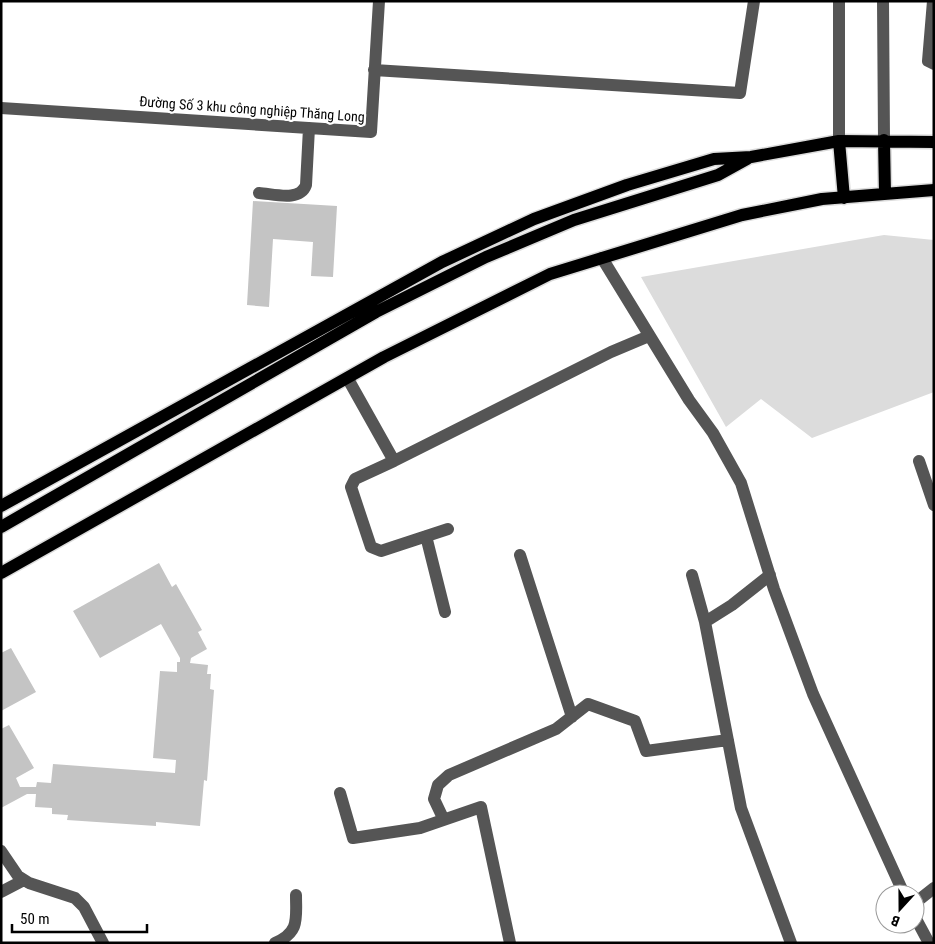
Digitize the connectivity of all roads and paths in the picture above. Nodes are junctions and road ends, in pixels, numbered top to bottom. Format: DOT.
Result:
graph roads {
  1 [pos="379,1"];
  2 [pos="754,1"];
  3 [pos="839,1"];
  4 [pos="883,1"];
  5 [pos="933,1"];
  6 [pos="934,64"];
  7 [pos="374,70"];
  8 [pos="1,108"];
  9 [pos="309,128"];
  10 [pos="884,140"];
  11 [pos="840,141"];
  12 [pos="934,142"];
  13 [pos="751,157"];
  14 [pos="934,190"];
  15 [pos="259,193"];
  16 [pos="885,194"];
  17 [pos="844,198"];
  18 [pos="602,258"];
  19 [pos="649,336"];
  20 [pos="348,379"];
  21 [pos="394,461"];
  22 [pos="919,461"];
  23 [pos="934,505"];
  24 [pos="1,506"];
  25 [pos="1,527"];
  26 [pos="448,529"];
  27 [pos="426,536"];
  28 [pos="520,554"];
  29 [pos="1,573"];
  30 [pos="692,575"];
  31 [pos="770,575"];
  32 [pos="445,612"];
  33 [pos="705,622"];
  34 [pos="572,717"];
  35 [pos="728,740"];
  36 [pos="340,793"];
  37 [pos="443,818"];
  38 [pos="1,851"];
  39 [pos="24,880"];
  40 [pos="899,884"];
  41 [pos="1,892"];
  42 [pos="296,894"];
  43 [pos="103,943"];
  44 [pos="274,943"];
  45 [pos="510,943"];
  46 [pos="791,943"];
  1 -- 7 [label="street, Đường Số 3 khu công nghiệp Thăng Long"];
  2 -- 7 [label="street"];
  3 -- 11 [label="street"];
  4 -- 10 [label="street"];
  5 -- 6 [label="street"];
  7 -- 9 [label="street, Đường Số 3 khu công nghiệp Thăng Long"];
  8 -- 9 [label="street, Đường Số 3 khu công nghiệp Thăng Long"];
  9 -- 15 [label="street"];
  10 -- 11 [label="main road"];
  10 -- 12 [label="main road"];
  10 -- 16 [label="main road"];
  11 -- 13 [label="main road"];
  11 -- 17 [label="main road"];
  13 -- 24 [label="main road"];
  13 -- 25 [label="main road"];
  14 -- 16 [label="main road"];
  16 -- 17 [label="main road"];
  17 -- 18 [label="main road"];
  18 -- 19 [label="street"];
  18 -- 20 [label="main road"];
  19 -- 21 [label="street"];
  19 -- 31 [label="street"];
  20 -- 21 [label="street"];
  20 -- 29 [label="main road"];
  21 -- 27 [label="street"];
  22 -- 23 [label="street"];
  26 -- 27 [label="street"];
  27 -- 32 [label="street"];
  28 -- 34 [label="street"];
  30 -- 33 [label="street"];
  31 -- 33 [label="street"];
  31 -- 40 [label="street"];
  33 -- 35 [label="street"];
  34 -- 35 [label="street"];
  34 -- 37 [label="street"];
  35 -- 46 [label="street"];
  36 -- 37 [label="street"];
  37 -- 45 [label="street"];
  38 -- 39 [label="street"];
  39 -- 41 [label="street"];
  39 -- 43 [label="street"];
  42 -- 44 [label="street"];
}
